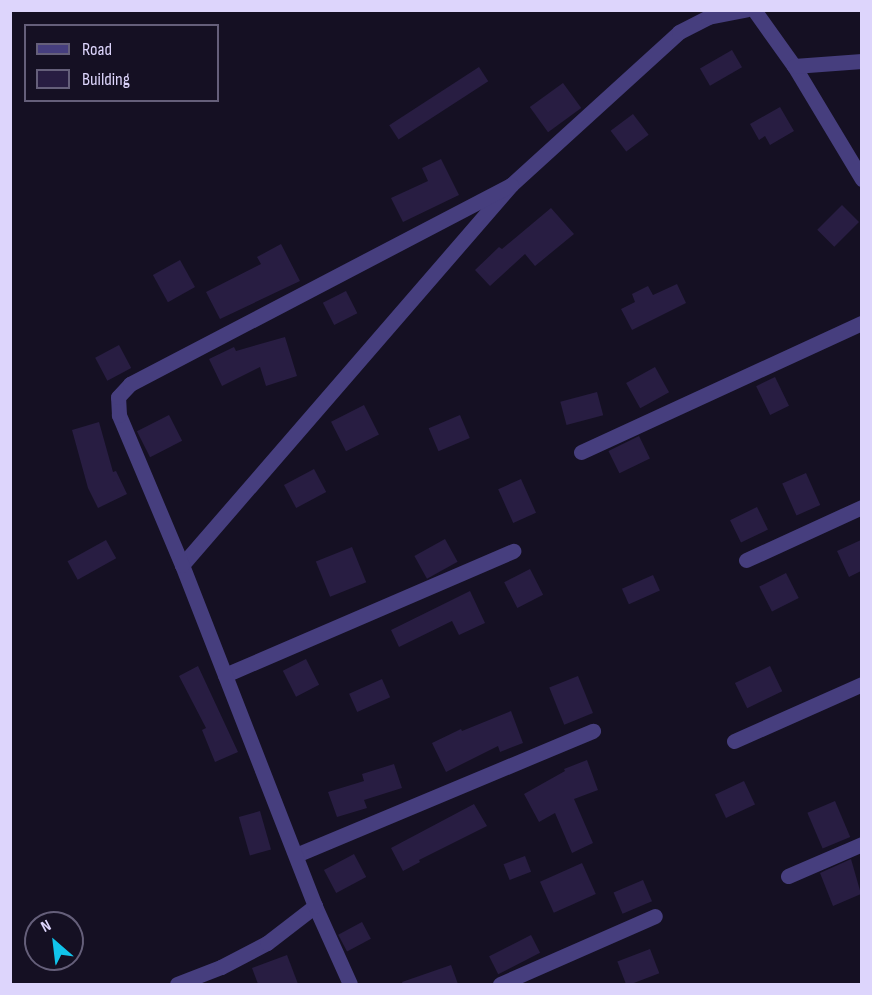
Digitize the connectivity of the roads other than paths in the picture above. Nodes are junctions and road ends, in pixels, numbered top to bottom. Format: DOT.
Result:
graph roads {
  1 [pos="745,10"];
  2 [pos="754,10"];
  3 [pos="861,61"];
  4 [pos="794,66"];
  5 [pos="861,179"];
  6 [pos="511,185"];
  7 [pos="861,323"];
  8 [pos="581,452"];
  9 [pos="861,507"];
  10 [pos="513,552"];
  11 [pos="746,560"];
  12 [pos="182,565"];
  13 [pos="225,675"];
  14 [pos="861,684"];
  15 [pos="593,732"];
  16 [pos="734,741"];
  17 [pos="861,844"];
  18 [pos="296,855"];
  19 [pos="788,876"];
  20 [pos="315,906"];
  21 [pos="655,916"];
  22 [pos="177,984"];
  23 [pos="350,984"];
  24 [pos="500,984"];
  1 -- 6 [label="street"];
  2 -- 4 [label="street"];
  3 -- 4 [label="street"];
  4 -- 5 [label="street"];
  6 -- 12 [label="street"];
  6 -- 12 [label="street"];
  7 -- 8 [label="street"];
  9 -- 11 [label="street"];
  10 -- 13 [label="street"];
  12 -- 13 [label="street"];
  13 -- 18 [label="street"];
  14 -- 16 [label="street"];
  15 -- 18 [label="street"];
  17 -- 19 [label="street"];
  18 -- 20 [label="street"];
  20 -- 22 [label="street"];
  20 -- 23 [label="street"];
  21 -- 24 [label="street"];
}
